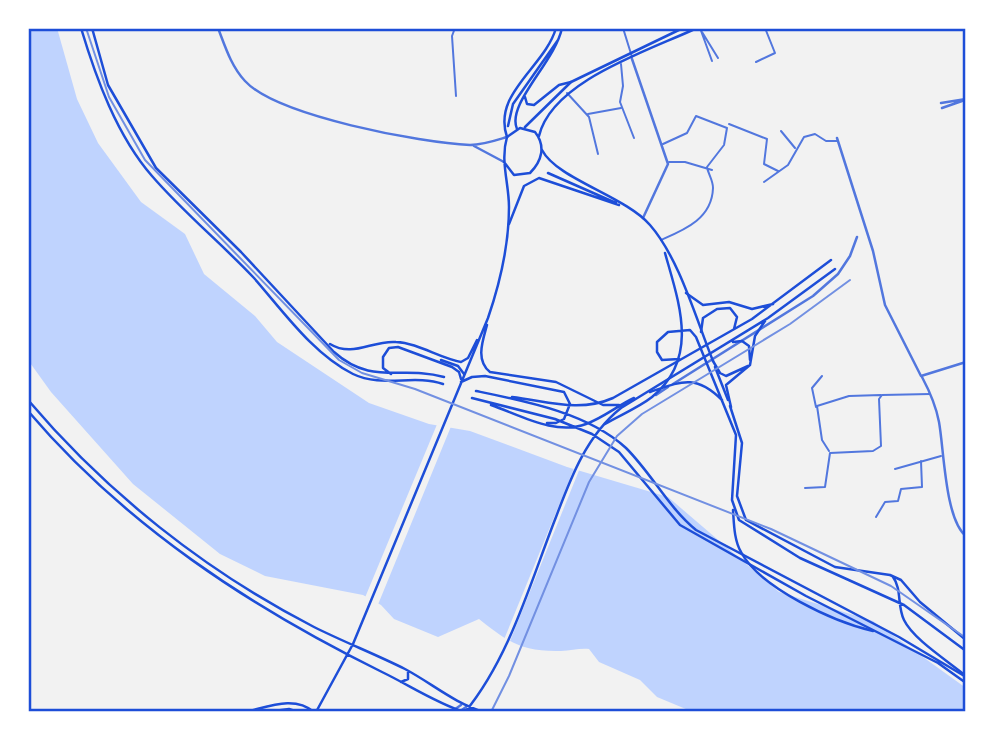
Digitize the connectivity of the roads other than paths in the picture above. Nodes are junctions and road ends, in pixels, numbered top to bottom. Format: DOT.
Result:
graph roads {
  1 [pos="81,28"];
  2 [pos="92,28"];
  3 [pos="218,28"];
  4 [pos="455,28"];
  5 [pos="556,28"];
  6 [pos="622,28"];
  7 [pos="683,28"];
  8 [pos="765,28"];
  9 [pos="562,29"];
  10 [pos="699,29"];
  11 [pos="632,52"];
  12 [pos="718,58"];
  13 [pos="632,59"];
  14 [pos="712,61"];
  15 [pos="756,62"];
  16 [pos="621,64"];
  17 [pos="571,82"];
  18 [pos="527,92"];
  19 [pos="567,93"];
  20 [pos="456,96"];
  21 [pos="966,100"];
  22 [pos="941,103"];
  23 [pos="622,108"];
  24 [pos="942,108"];
  25 [pos="587,114"];
  26 [pos="729,124"];
  27 [pos="508,127"];
  28 [pos="524,127"];
  29 [pos="517,129"];
  30 [pos="781,131"];
  31 [pos="539,136"];
  32 [pos="507,137"];
  33 [pos="634,138"];
  34 [pos="837,140"];
  35 [pos="663,144"];
  36 [pos="471,145"];
  37 [pos="796,148"];
  38 [pos="542,150"];
  39 [pos="598,154"];
  40 [pos="504,162"];
  41 [pos="668,162"];
  42 [pos="707,167"];
  43 [pos="712,170"];
  44 [pos="780,172"];
  45 [pos="548,173"];
  46 [pos="764,182"];
  47 [pos="623,206"];
  48 [pos="643,218"];
  49 [pos="509,224"];
  50 [pos="857,237"];
  51 [pos="660,240"];
  52 [pos="663,245"];
  53 [pos="831,260"];
  54 [pos="835,269"];
  55 [pos="686,293"];
  56 [pos="776,303"];
  57 [pos="488,318"];
  58 [pos="768,318"];
  59 [pos="734,330"];
  60 [pos="702,333"];
  61 [pos="327,342"];
  62 [pos="727,344"];
  63 [pos="685,357"];
  64 [pos="431,358"];
  65 [pos="713,361"];
  66 [pos="966,362"];
  67 [pos="394,375"];
  68 [pos="464,376"];
  69 [pos="822,376"];
  70 [pos="921,376"];
  71 [pos="444,377"];
  72 [pos="461,382"];
  73 [pos="443,384"];
  74 [pos="475,391"];
  75 [pos="646,393"];
  76 [pos="931,394"];
  77 [pos="882,395"];
  78 [pos="502,396"];
  79 [pos="472,398"];
  80 [pos="650,398"];
  81 [pos="28,400"];
  82 [pos="481,401"];
  83 [pos="724,402"];
  84 [pos="620,406"];
  85 [pos="731,407"];
  86 [pos="817,408"];
  87 [pos="28,411"];
  88 [pos="545,423"];
  89 [pos="602,425"];
  90 [pos="830,453"];
  91 [pos="944,455"];
  92 [pos="921,461"];
  93 [pos="895,469"];
  94 [pos="738,473"];
  95 [pos="804,488"];
  96 [pos="732,500"];
  97 [pos="876,517"];
  98 [pos="966,537"];
  99 [pos="890,575"];
  100 [pos="879,633"];
  101 [pos="966,640"];
  102 [pos="966,652"];
  103 [pos="408,671"];
  104 [pos="966,676"];
  105 [pos="401,682"];
  106 [pos="966,683"];
  107 [pos="461,705"];
  108 [pos="466,707"];
  109 [pos="453,711"];
  110 [pos="245,712"];
  111 [pos="266,712"];
  112 [pos="299,712"];
  113 [pos="315,712"];
  114 [pos="462,712"];
  115 [pos="484,712"];
  1 -- 73 [label="main road"];
  2 -- 61 [label="main road"];
  3 -- 36 [label="street"];
  4 -- 20 [label="street"];
  5 -- 32 [label="main road"];
  6 -- 11 [label="street"];
  7 -- 11 [label="main road"];
  8 -- 15 [label="street"];
  9 -- 18 [label="main road"];
  9 -- 27 [label="main road"];
  10 -- 12 [label="street"];
  10 -- 13 [label="main road"];
  10 -- 14 [label="street"];
  11 -- 13 [label="street"];
  11 -- 17 [label="main road"];
  13 -- 16 [label="main road"];
  13 -- 35 [label="street"];
  16 -- 19 [label="main road"];
  16 -- 23 [label="street"];
  17 -- 18 [label="main road"];
  17 -- 28 [label="main road"];
  18 -- 29 [label="main road"];
  19 -- 25 [label="street"];
  19 -- 31 [label="main road"];
  21 -- 22 [label="street"];
  21 -- 24 [label="street"];
  23 -- 25 [label="street"];
  23 -- 33 [label="street"];
  25 -- 39 [label="street"];
  26 -- 44 [label="street"];
  28 -- 29 [label="main road"];
  28 -- 31 [label="main road"];
  29 -- 32 [label="main road"];
  30 -- 37 [label="street"];
  31 -- 38 [label="main road"];
  32 -- 36 [label="street"];
  32 -- 40 [label="main road"];
  34 -- 37 [label="street"];
  34 -- 70 [label="street"];
  35 -- 41 [label="street"];
  35 -- 42 [label="street"];
  36 -- 40 [label="street"];
  37 -- 44 [label="street"];
  38 -- 40 [label="main road"];
  38 -- 47 [label="main road"];
  40 -- 49 [label="main road"];
  41 -- 42 [label="street"];
  41 -- 48 [label="street"];
  42 -- 43 [label="street"];
  42 -- 51 [label="street"];
  44 -- 46 [label="street"];
  45 -- 47 [label="main road"];
  47 -- 48 [label="main road"];
  47 -- 49 [label="main road"];
  48 -- 51 [label="main road"];
  49 -- 57 [label="main road"];
  50 -- 80 [label="street"];
  51 -- 52 [label="main road"];
  52 -- 55 [label="main road"];
  52 -- 80 [label="main road"];
  53 -- 56 [label="main road"];
  54 -- 58 [label="main road"];
  55 -- 56 [label="main road"];
  55 -- 60 [label="main road"];
  56 -- 59 [label="main road"];
  57 -- 61 [label="main road"];
  57 -- 68 [label="main road"];
  57 -- 84 [label="main road"];
  58 -- 62 [label="main road"];
  58 -- 85 [label="main road"];
  59 -- 60 [label="main road"];
  59 -- 63 [label="main road"];
  60 -- 65 [label="main road"];
  61 -- 67 [label="main road"];
  62 -- 65 [label="main road"];
  62 -- 75 [label="main road"];
  63 -- 78 [label="main road"];
  63 -- 83 [label="main road"];
  64 -- 67 [label="main road"];
  64 -- 68 [label="main road"];
  64 -- 72 [label="main road"];
  65 -- 85 [label="main road"];
  66 -- 70 [label="street"];
  67 -- 71 [label="main road"];
  68 -- 72 [label="main road"];
  69 -- 86 [label="street"];
  70 -- 76 [label="street"];
  72 -- 88 [label="main road"];
  72 -- 113 [label="main road"];
  74 -- 78 [label="main road"];
  75 -- 83 [label="main road"];
  75 -- 84 [label="main road"];
  76 -- 77 [label="street"];
  76 -- 91 [label="street"];
  77 -- 86 [label="street"];
  77 -- 90 [label="street"];
  78 -- 104 [label="main road"];
  79 -- 82 [label="main road"];
  80 -- 89 [label="main road"];
  81 -- 103 [label="main road"];
  82 -- 88 [label="main road"];
  82 -- 100 [label="main road"];
  83 -- 94 [label="main road"];
  84 -- 88 [label="main road"];
  84 -- 89 [label="main road"];
  85 -- 94 [label="main road"];
  86 -- 90 [label="street"];
  87 -- 105 [label="main road"];
  89 -- 114 [label="main road"];
  90 -- 95 [label="street"];
  91 -- 92 [label="street"];
  91 -- 98 [label="street"];
  92 -- 93 [label="street"];
  92 -- 97 [label="street"];
  94 -- 96 [label="main road"];
  94 -- 99 [label="main road"];
  96 -- 100 [label="main road"];
  96 -- 102 [label="main road"];
  99 -- 101 [label="main road"];
  99 -- 104 [label="main road"];
  100 -- 106 [label="main road"];
  103 -- 105 [label="main road"];
  103 -- 107 [label="main road"];
  105 -- 109 [label="main road"];
  107 -- 108 [label="main road"];
  107 -- 109 [label="street"];
  108 -- 114 [label="street"];
  108 -- 115 [label="main road"];
  109 -- 114 [label="main road"];
  110 -- 113 [label="main road"];
  111 -- 112 [label="main road"];
}
